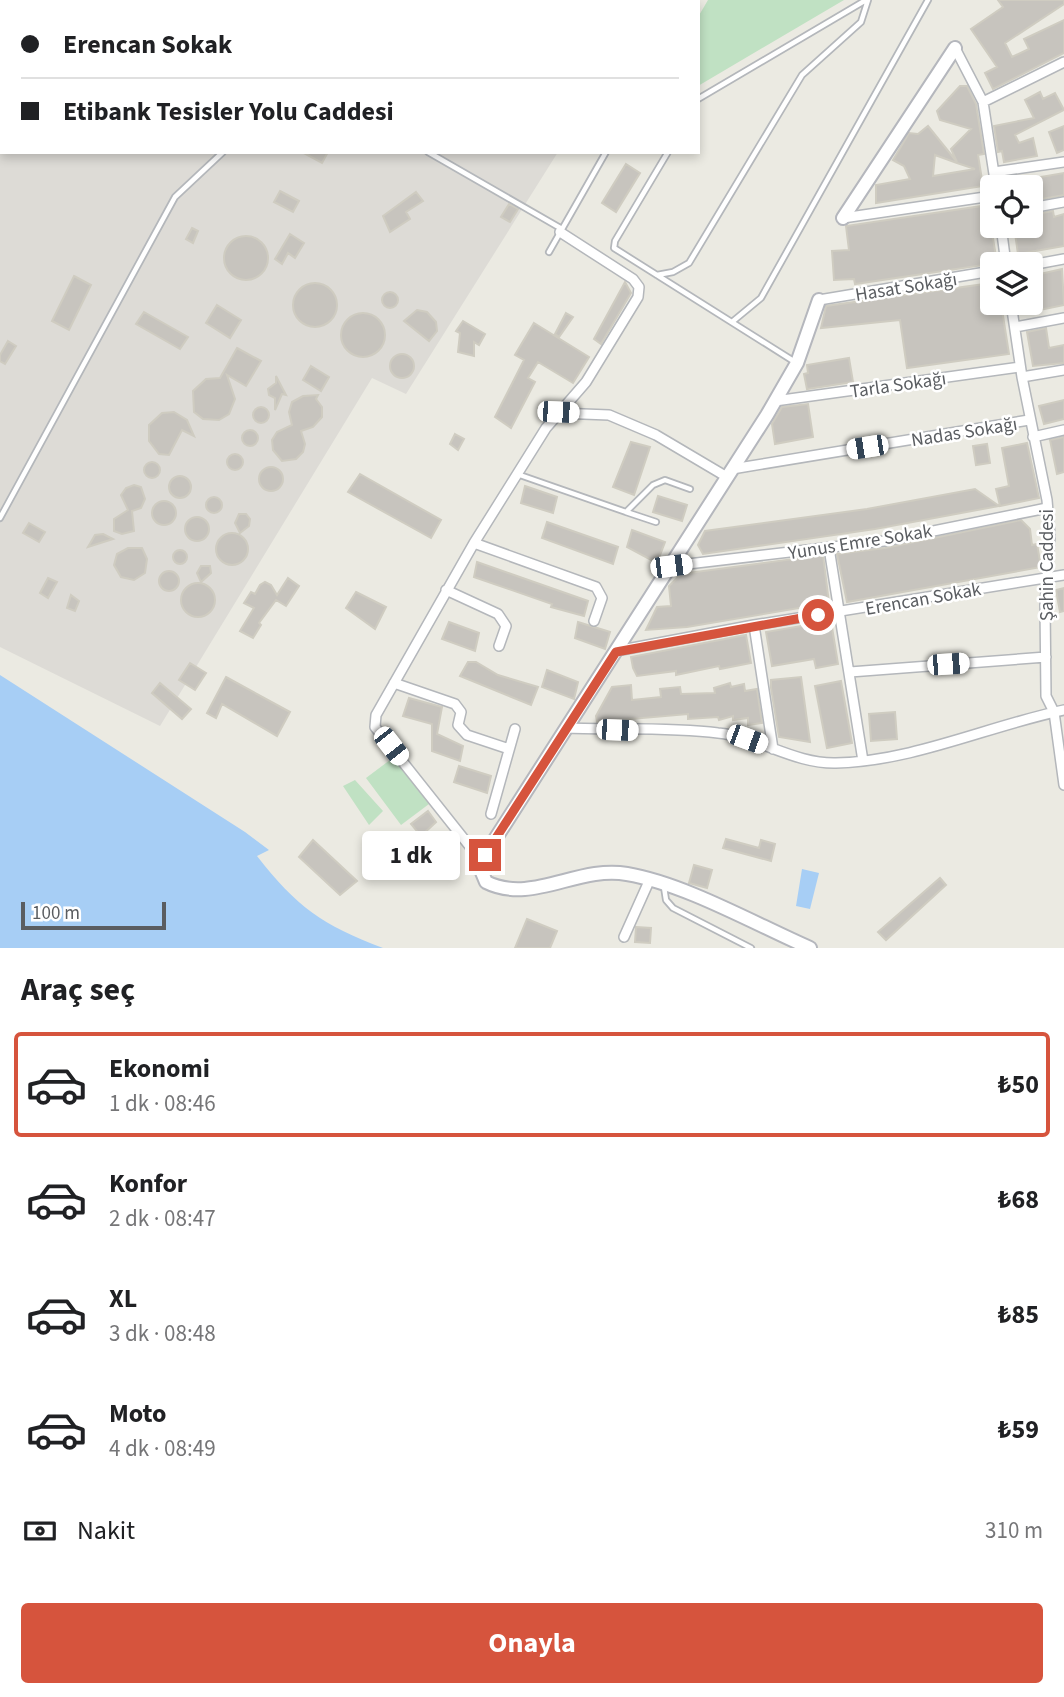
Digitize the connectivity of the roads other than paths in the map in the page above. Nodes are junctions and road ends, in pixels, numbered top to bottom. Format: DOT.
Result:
graph roads {
  1 [pos="867,0"];
  2 [pos="928,0"];
  3 [pos="955,48"];
  4 [pos="1064,62"];
  5 [pos="700,99"];
  6 [pos="983,102"];
  7 [pos="221,154"];
  8 [pos="431,154"];
  9 [pos="605,154"];
  10 [pos="667,154"];
  11 [pos="1064,162"];
  12 [pos="994,172"];
  13 [pos="994,175"];
  14 [pos="980,198"];
  15 [pos="1064,202"];
  16 [pos="1043,206"];
  17 [pos="843,218"];
  18 [pos="561,230"];
  19 [pos="549,251"];
  20 [pos="1064,259"];
  21 [pos="1043,263"];
  22 [pos="980,273"];
  23 [pos="657,275"];
  24 [pos="819,300"];
  25 [pos="1014,315"];
  26 [pos="1064,318"];
  27 [pos="732,322"];
  28 [pos="1015,327"];
  29 [pos="797,363"];
  30 [pos="1020,367"];
  31 [pos="1064,370"];
  32 [pos="1022,377"];
  33 [pos="775,401"];
  34 [pos="558,412"];
  35 [pos="1030,421"];
  36 [pos="1064,430"];
  37 [pos="1033,437"];
  38 [pos="730,473"];
  39 [pos="517,474"];
  40 [pos="690,489"];
  41 [pos="1047,508"];
  42 [pos="626,512"];
  43 [pos="0,518"];
  44 [pos="656,522"];
  45 [pos="474,543"];
  46 [pos="829,548"];
  47 [pos="671,566"];
  48 [pos="1064,575"];
  49 [pos="1048,576"];
  50 [pos="446,590"];
  51 [pos="839,612"];
  52 [pos="594,621"];
  53 [pos="754,625"];
  54 [pos="499,646"];
  55 [pos="616,652"];
  56 [pos="1046,657"];
  57 [pos="850,672"];
  58 [pos="394,683"];
  59 [pos="1064,710"];
  60 [pos="1054,712"];
  61 [pos="568,728"];
  62 [pos="515,729"];
  63 [pos="773,748"];
  64 [pos="509,749"];
  65 [pos="863,761"];
  66 [pos="1064,785"];
  67 [pos="491,814"];
  68 [pos="483,863"];
  69 [pos="650,879"];
  70 [pos="664,883"];
  71 [pos="624,937"];
  72 [pos="751,948"];
  73 [pos="810,948"];
  1 -- 5 [label="lane"];
  1 -- 23 [label="lane"];
  2 -- 27 [label="lane"];
  3 -- 6 [label="street"];
  3 -- 17 [label="street"];
  4 -- 6 [label="street"];
  6 -- 12 [label="street"];
  7 -- 43 [label="lane"];
  8 -- 18 [label="lane"];
  9 -- 18 [label="lane"];
  10 -- 23 [label="lane"];
  11 -- 12 [label="street"];
  12 -- 13 [label="street"];
  14 -- 17 [label="street"];
  15 -- 16 [label="street"];
  18 -- 19 [label="lane"];
  18 -- 34 [label="street"];
  20 -- 21 [label="street"];
  22 -- 24 [label="street, Hasat Sokağı"];
  23 -- 27 [label="lane"];
  24 -- 29 [label="street"];
  25 -- 28 [label="street, Şahin Caddesi"];
  26 -- 28 [label="street"];
  27 -- 29 [label="lane"];
  28 -- 30 [label="street, Şahin Caddesi"];
  29 -- 33 [label="street"];
  30 -- 32 [label="street, Şahin Caddesi"];
  30 -- 33 [label="street, Tarla Sokağı"];
  31 -- 32 [label="street"];
  32 -- 35 [label="street, Şahin Caddesi"];
  33 -- 38 [label="street"];
  34 -- 38 [label="street"];
  34 -- 39 [label="street"];
  35 -- 37 [label="street, Şahin Caddesi"];
  35 -- 38 [label="street, Nadas Sokağı"];
  36 -- 37 [label="street"];
  37 -- 41 [label="street, Şahin Caddesi"];
  38 -- 47 [label="street"];
  39 -- 42 [label="lane"];
  39 -- 45 [label="street"];
  40 -- 42 [label="lane"];
  41 -- 46 [label="street, Yunus Emre Sokak"];
  41 -- 49 [label="street, Şahin Caddesi"];
  42 -- 44 [label="lane"];
  45 -- 50 [label="street"];
  45 -- 52 [label="street"];
  46 -- 47 [label="street, Yunus Emre Sokak"];
  46 -- 51 [label="street"];
  47 -- 55 [label="street"];
  48 -- 49 [label="street, Erencan Sokak"];
  49 -- 51 [label="street, Erencan Sokak"];
  49 -- 56 [label="street, Şahin Caddesi"];
  50 -- 54 [label="street"];
  50 -- 58 [label="street"];
  51 -- 53 [label="street, Erencan Sokak"];
  51 -- 57 [label="street"];
  53 -- 55 [label="street, Erencan Sokak"];
  53 -- 63 [label="street"];
  55 -- 61 [label="street"];
  56 -- 57 [label="street"];
  56 -- 60 [label="street, Şahin Caddesi"];
  57 -- 65 [label="street"];
  58 -- 64 [label="street"];
  58 -- 68 [label="street"];
  59 -- 60 [label="street"];
  60 -- 65 [label="street"];
  60 -- 66 [label="street, Şahin Caddesi"];
  61 -- 63 [label="street"];
  61 -- 68 [label="street"];
  62 -- 64 [label="street"];
  63 -- 65 [label="street"];
  64 -- 67 [label="street"];
  68 -- 69 [label="street"];
  69 -- 70 [label="street"];
  69 -- 71 [label="street"];
  70 -- 72 [label="lane"];
  70 -- 73 [label="street"];
}
